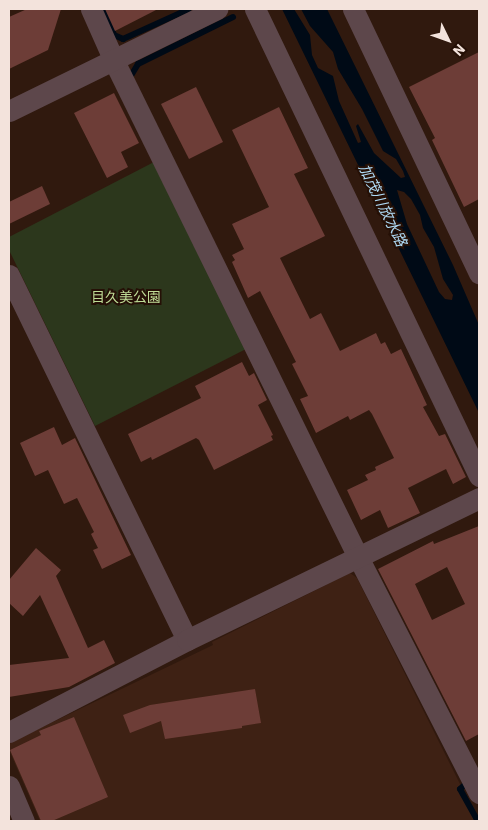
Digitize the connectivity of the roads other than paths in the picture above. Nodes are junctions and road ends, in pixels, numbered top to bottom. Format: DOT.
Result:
graph roads {
  1 [pos="91,9"];
  2 [pos="217,9"];
  3 [pos="255,9"];
  4 [pos="353,9"];
  5 [pos="114,61"];
  6 [pos="9,111"];
  7 [pos="479,273"];
  8 [pos="9,274"];
  9 [pos="479,476"];
  10 [pos="479,498"];
  11 [pos="358,557"];
  12 [pos="187,640"];
  13 [pos="9,732"];
  14 [pos="9,786"];
  15 [pos="479,793"];
  16 [pos="24,821"];
  1 -- 5 [label="street"];
  2 -- 5 [label="street"];
  3 -- 9 [label="street"];
  4 -- 7 [label="street"];
  5 -- 6 [label="street"];
  5 -- 11 [label="street"];
  8 -- 12 [label="street"];
  10 -- 11 [label="street"];
  11 -- 12 [label="street"];
  11 -- 15 [label="street"];
  12 -- 13 [label="street"];
  14 -- 16 [label="street"];
}
